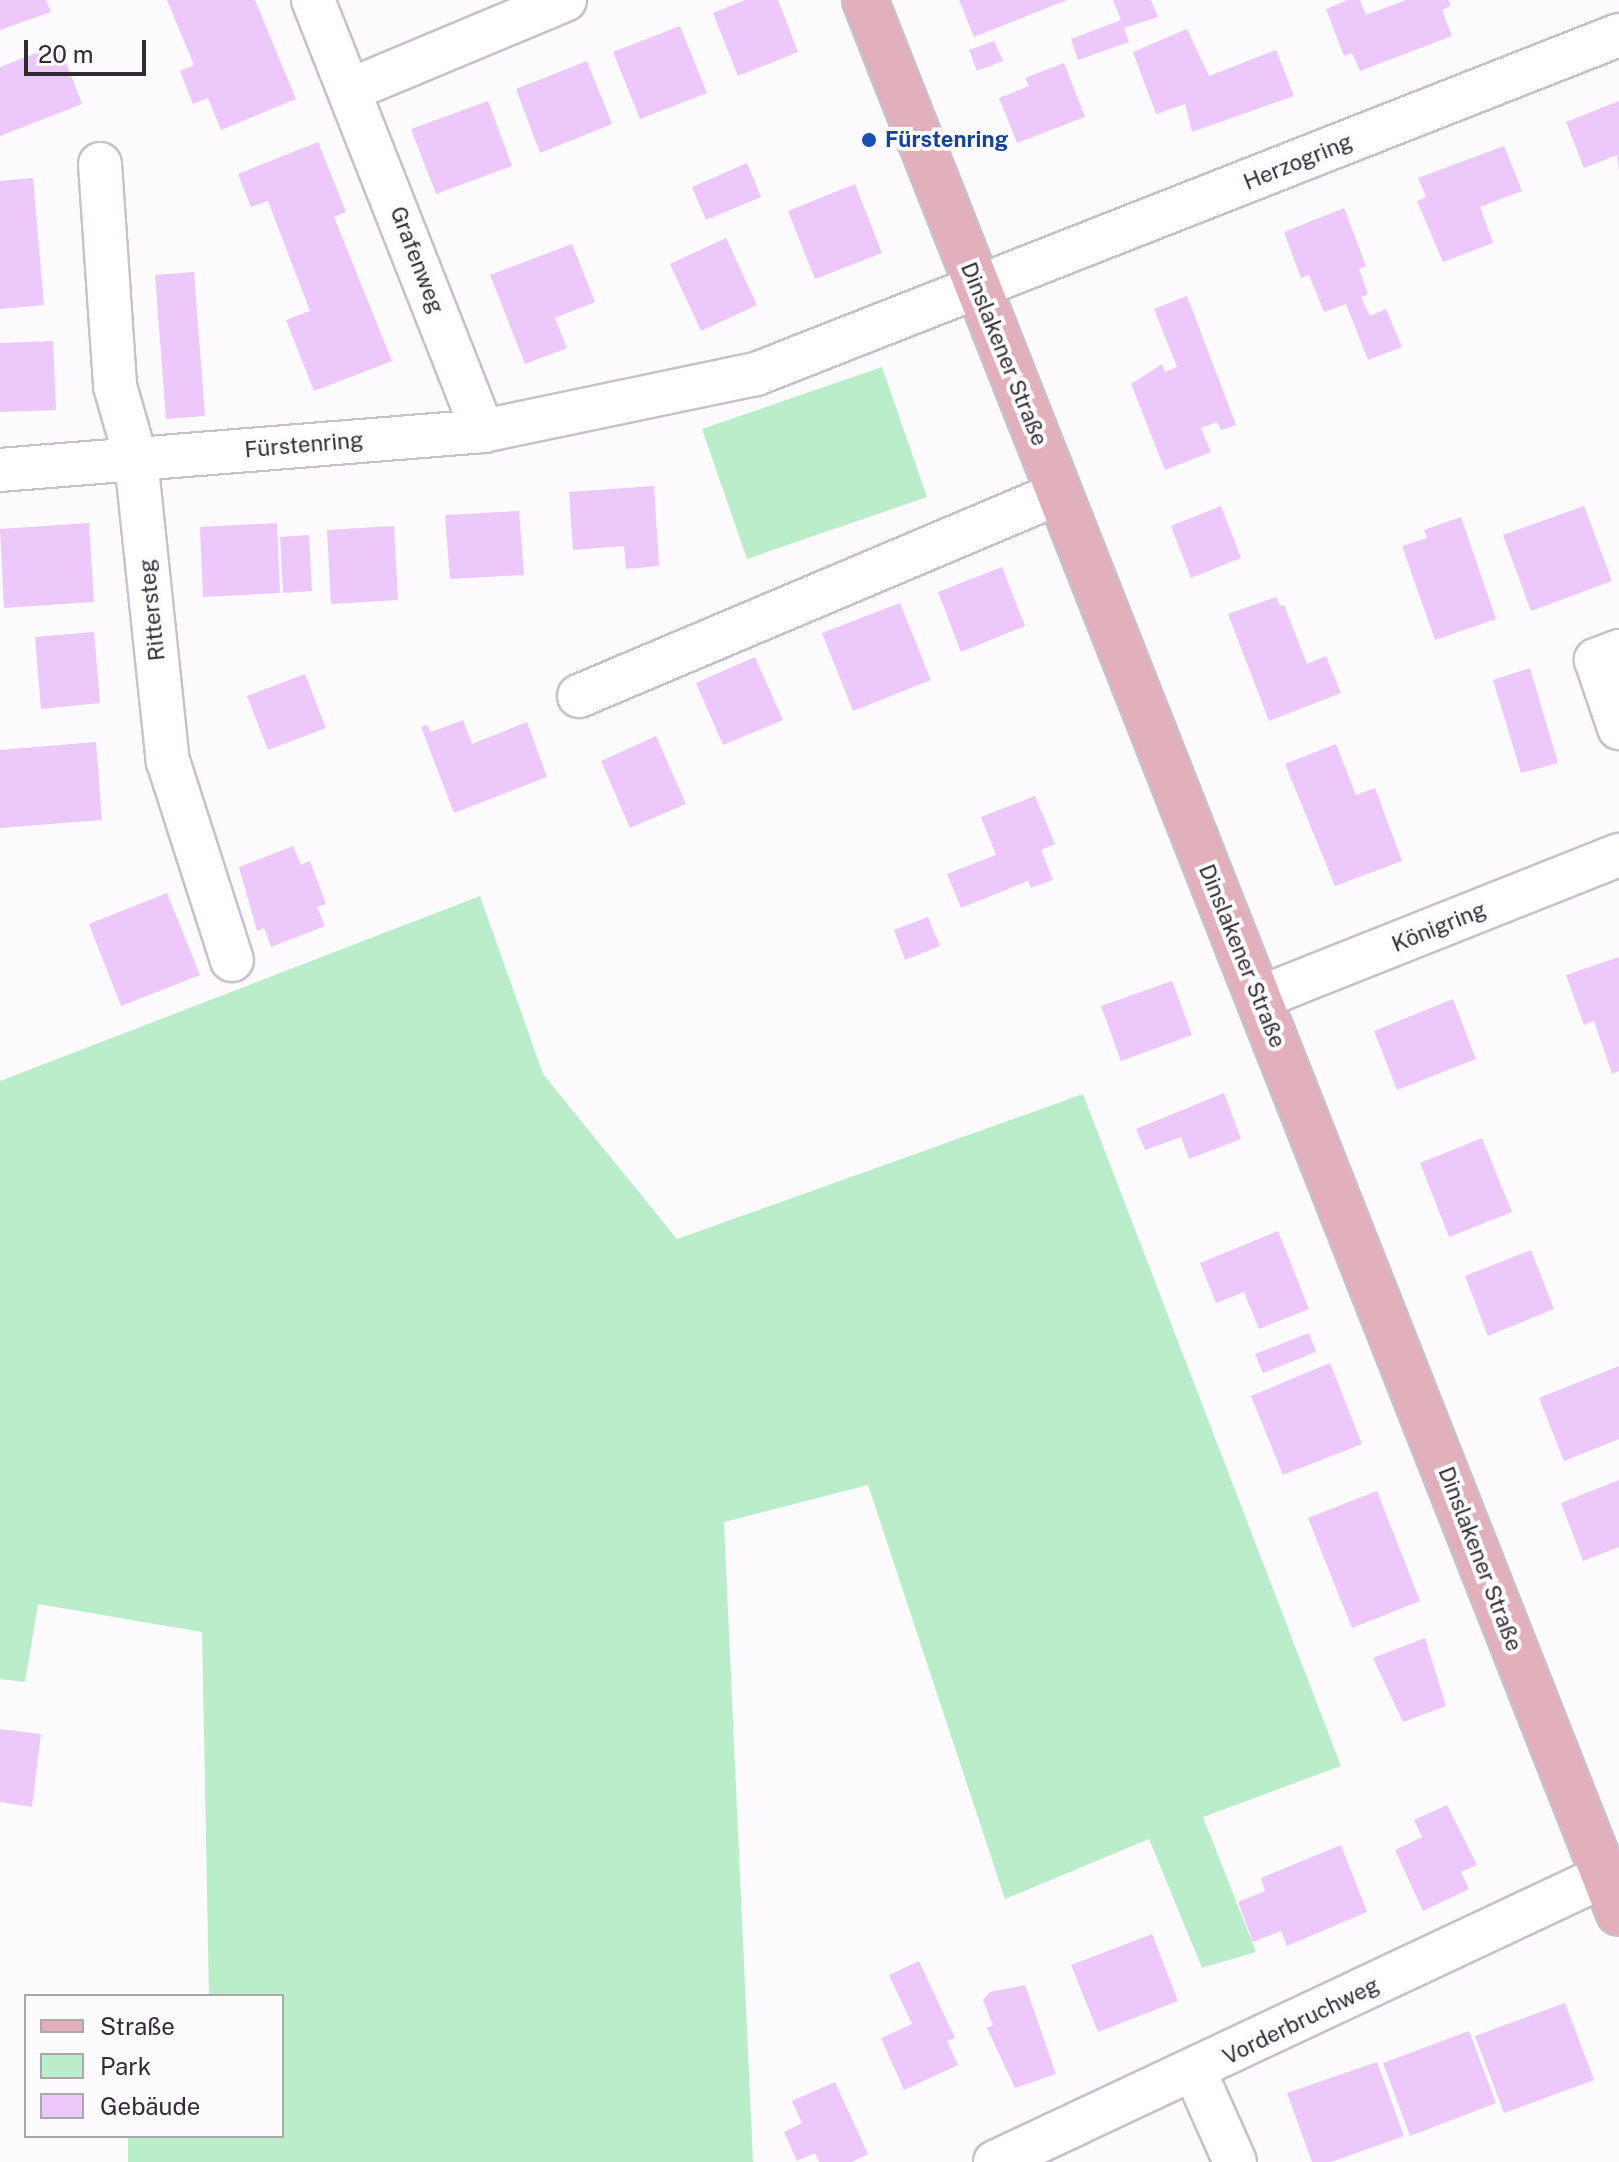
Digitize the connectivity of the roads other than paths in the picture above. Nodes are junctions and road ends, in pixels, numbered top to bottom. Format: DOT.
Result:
graph roads {
  1 [pos="313,0"];
  2 [pos="565,0"];
  3 [pos="865,0"];
  4 [pos="1619,35"];
  5 [pos="352,89"];
  6 [pos="100,164"];
  7 [pos="977,287"];
  8 [pos="483,431"];
  9 [pos="136,459"];
  10 [pos="0,470"];
  11 [pos="1059,493"];
  12 [pos="1619,651"];
  13 [pos="579,696"];
  14 [pos="1619,728"];
  15 [pos="1619,855"];
  16 [pos="232,960"];
  17 [pos="1259,998"];
  18 [pos="1612,1894"];
  19 [pos="1195,2072"];
  20 [pos="995,2162"];
  21 [pos="1235,2162"];
  1 -- 5 [label="street, Grafenweg"];
  2 -- 5 [label="street"];
  3 -- 7 [label="main road, Dinslakener Straße"];
  4 -- 7 [label="street, Herzogring"];
  5 -- 8 [label="street, Grafenweg"];
  6 -- 9 [label="street"];
  7 -- 8 [label="street, Fürstenring"];
  7 -- 11 [label="main road, Dinslakener Straße"];
  8 -- 9 [label="street, Fürstenring"];
  9 -- 10 [label="street, Fürstenring"];
  9 -- 16 [label="street, Rittersteg"];
  11 -- 13 [label="street"];
  11 -- 17 [label="main road, Dinslakener Straße"];
  12 -- 14 [label="street"];
  15 -- 17 [label="street, Königring"];
  17 -- 18 [label="main road, Dinslakener Straße"];
  18 -- 19 [label="street, Vorderbruchweg"];
  19 -- 20 [label="street, Vorderbruchweg"];
  19 -- 21 [label="street"];
}
